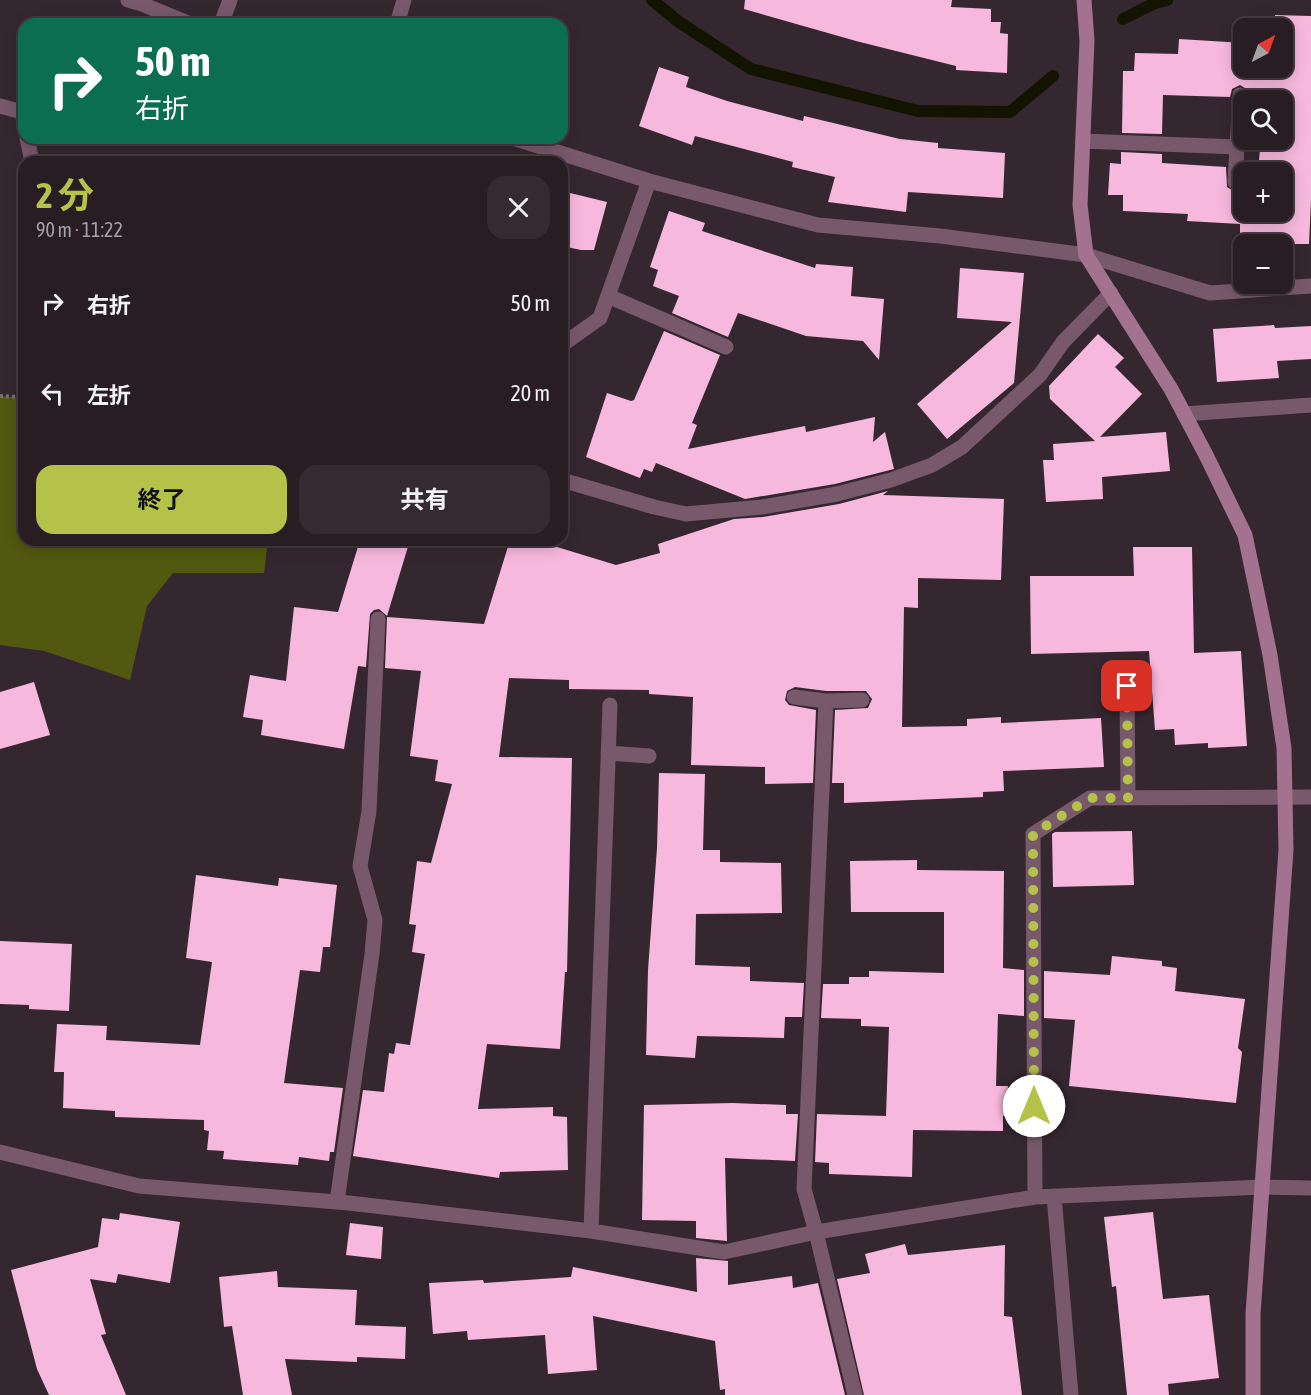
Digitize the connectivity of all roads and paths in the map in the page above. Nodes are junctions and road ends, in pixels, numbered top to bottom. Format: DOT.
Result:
graph roads {
  1 [pos="128,0"];
  2 [pos="230,0"];
  3 [pos="404,0"];
  4 [pos="1084,0"];
  5 [pos="176,18"];
  6 [pos="223,18"];
  7 [pos="399,18"];
  8 [pos="0,106"];
  9 [pos="18,111"];
  10 [pos="1083,141"];
  11 [pos="532,144"];
  12 [pos="1233,147"];
  13 [pos="649,181"];
  14 [pos="1086,255"];
  15 [pos="1311,286"];
  16 [pos="1111,293"];
  17 [pos="608,296"];
  18 [pos="568,341"];
  19 [pos="726,347"];
  20 [pos="0,396"];
  21 [pos="18,397"];
  22 [pos="1311,405"];
  23 [pos="1184,414"];
  24 [pos="568,482"];
  25 [pos="378,619"];
  26 [pos="1127,686"];
  27 [pos="794,697"];
  28 [pos="862,700"];
  29 [pos="826,701"];
  30 [pos="610,705"];
  31 [pos="608,753"];
  32 [pos="649,756"];
  33 [pos="1285,797"];
  34 [pos="1311,797"];
  35 [pos="1128,798"];
  36 [pos="0,1152"];
  37 [pos="1263,1187"];
  38 [pos="1311,1188"];
  39 [pos="1054,1196"];
  40 [pos="1035,1197"];
  41 [pos="337,1202"];
  42 [pos="591,1232"];
  43 [pos="816,1232"];
  44 [pos="855,1395"];
  45 [pos="1071,1395"];
  46 [pos="1253,1395"];
  1 -- 5 [label="street"];
  2 -- 6 [label="street"];
  3 -- 7 [label="street"];
  4 -- 10 [label="street"];
  8 -- 9 [label="street"];
  10 -- 12 [label="street"];
  10 -- 14 [label="street"];
  11 -- 13 [label="street"];
  13 -- 14 [label="street"];
  13 -- 17 [label="street"];
  14 -- 15 [label="street"];
  14 -- 16 [label="street"];
  16 -- 23 [label="street"];
  16 -- 24 [label="street"];
  17 -- 18 [label="street"];
  17 -- 19 [label="street"];
  20 -- 21 [label="path"];
  22 -- 23 [label="street"];
  23 -- 33 [label="street"];
  25 -- 41 [label="street"];
  26 -- 35 [label="street"];
  27 -- 29 [label="street"];
  28 -- 29 [label="street"];
  29 -- 43 [label="street"];
  30 -- 31 [label="street"];
  31 -- 32 [label="street"];
  31 -- 42 [label="street"];
  33 -- 34 [label="street"];
  33 -- 35 [label="street"];
  33 -- 37 [label="street"];
  35 -- 40 [label="street"];
  36 -- 41 [label="street"];
  37 -- 38 [label="street"];
  37 -- 39 [label="street"];
  37 -- 46 [label="street"];
  39 -- 40 [label="street"];
  39 -- 45 [label="street"];
  40 -- 43 [label="street"];
  41 -- 42 [label="street"];
  42 -- 43 [label="street"];
  43 -- 44 [label="street"];
}
